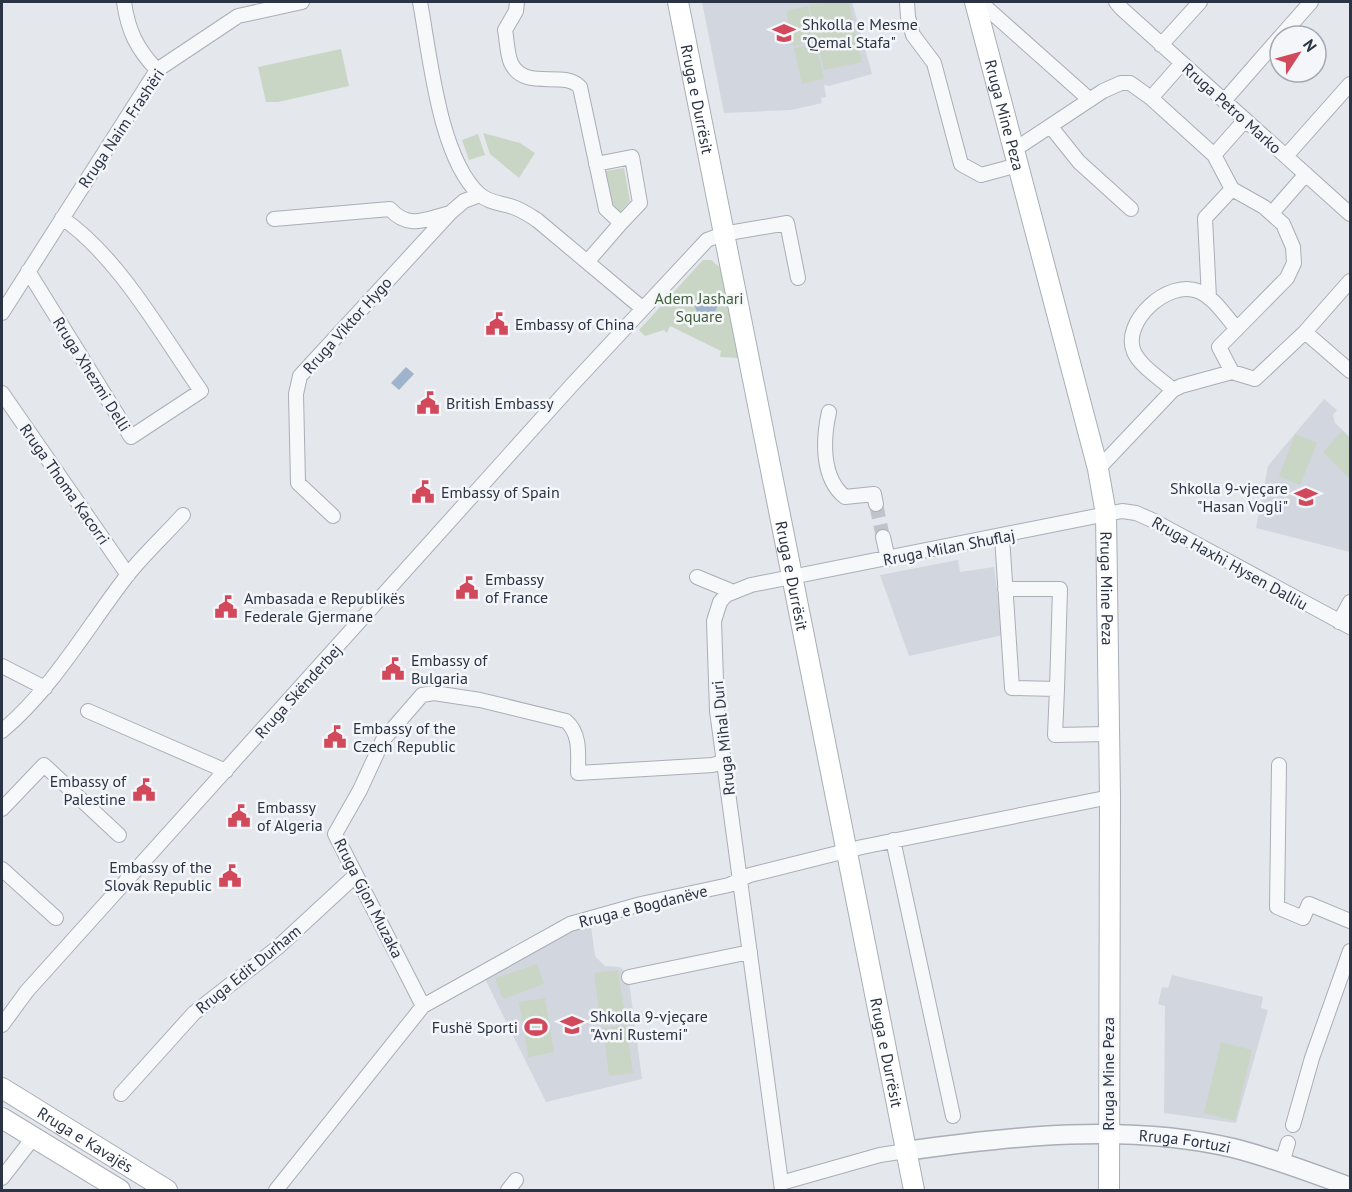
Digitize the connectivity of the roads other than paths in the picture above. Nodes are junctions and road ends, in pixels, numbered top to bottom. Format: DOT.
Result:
graph roads {
  1 [pos="124,2"];
  2 [pos="302,2"];
  3 [pos="420,2"];
  4 [pos="517,2"];
  5 [pos="678,2"];
  6 [pos="908,2"];
  7 [pos="975,2"];
  8 [pos="980,2"];
  9 [pos="1116,2"];
  10 [pos="1200,2"];
  11 [pos="1311,2"];
  12 [pos="238,9"];
  13 [pos="1292,24"];
  14 [pos="1161,45"];
  15 [pos="1268,51"];
  16 [pos="1182,63"];
  17 [pos="157,70"];
  18 [pos="1350,84"];
  19 [pos="1151,98"];
  20 [pos="1089,99"];
  21 [pos="1224,101"];
  22 [pos="1245,120"];
  23 [pos="1051,127"];
  24 [pos="1214,155"];
  25 [pos="1286,156"];
  26 [pos="1016,157"];
  27 [pos="596,164"];
  28 [pos="1306,174"];
  29 [pos="1232,189"];
  30 [pos="480,195"];
  31 [pos="1347,205"];
  32 [pos="1131,209"];
  33 [pos="450,213"];
  34 [pos="1272,213"];
  35 [pos="62,218"];
  36 [pos="274,219"];
  37 [pos="621,223"];
  38 [pos="723,234"];
  39 [pos="588,261"];
  40 [pos="28,271"];
  41 [pos="798,278"];
  42 [pos="1350,281"];
  43 [pos="1209,298"];
  44 [pos="642,308"];
  45 [pos="2,313"];
  46 [pos="1237,329"];
  47 [pos="1305,332"];
  48 [pos="1350,371"];
  49 [pos="1232,372"];
  50 [pos="1173,390"];
  51 [pos="2,393"];
  52 [pos="829,412"];
  53 [pos="1098,469"];
  54 [pos="876,504"];
  55 [pos="1106,514"];
  56 [pos="183,515"];
  57 [pos="333,516"];
  58 [pos="884,537"];
  59 [pos="1002,537"];
  60 [pos="888,559"];
  61 [pos="128,575"];
  62 [pos="697,577"];
  63 [pos="792,578"];
  64 [pos="1005,590"];
  65 [pos="731,591"];
  66 [pos="1350,602"];
  67 [pos="1345,624"];
  68 [pos="2,666"];
  69 [pos="45,688"];
  70 [pos="1057,689"];
  71 [pos="88,711"];
  72 [pos="2,731"];
  73 [pos="1108,734"];
  74 [pos="724,761"];
  75 [pos="1280,765"];
  76 [pos="226,771"];
  77 [pos="1110,797"];
  78 [pos="2,809"];
  79 [pos="119,835"];
  80 [pos="893,840"];
  81 [pos="846,852"];
  82 [pos="2,869"];
  83 [pos="356,874"];
  84 [pos="740,879"];
  85 [pos="56,918"];
  86 [pos="1350,921"];
  87 [pos="1350,951"];
  88 [pos="750,952"];
  89 [pos="628,977"];
  90 [pos="423,1006"];
  91 [pos="2,1025"];
  92 [pos="2,1088"];
  93 [pos="121,1094"];
  94 [pos="954,1116"];
  95 [pos="2,1118"];
  96 [pos="1293,1125"];
  97 [pos="1108,1136"];
  98 [pos="33,1138"];
  99 [pos="1288,1143"];
  100 [pos="906,1150"];
  101 [pos="1282,1163"];
  102 [pos="2,1178"];
  103 [pos="782,1187"];
  104 [pos="1350,1187"];
  105 [pos="120,1191"];
  106 [pos="167,1191"];
  107 [pos="276,1191"];
  108 [pos="914,1191"];
  109 [pos="1109,1191"];
  1 -- 17 [label="street"];
  2 -- 12 [label="street"];
  3 -- 30 [label="street"];
  4 -- 27 [label="street"];
  5 -- 38 [label="main road, Rruga e Durrësit"];
  6 -- 26 [label="street"];
  7 -- 26 [label="main road, Rruga Mine Peza"];
  8 -- 20 [label="street"];
  9 -- 14 [label="street, Rruga Petro Marko"];
  10 -- 14 [label="street"];
  11 -- 13 [label="street"];
  12 -- 17 [label="street, Rruga Naim Frashëri"];
  14 -- 16 [label="street, Rruga Petro Marko"];
  15 -- 21 [label="street"];
  16 -- 19 [label="street"];
  16 -- 21 [label="street, Rruga Petro Marko"];
  17 -- 35 [label="street, Rruga Naim Frashëri"];
  18 -- 25 [label="street"];
  19 -- 20 [label="street"];
  19 -- 24 [label="street"];
  20 -- 23 [label="street"];
  21 -- 22 [label="street, Rruga Petro Marko"];
  22 -- 24 [label="street"];
  22 -- 25 [label="street, Rruga Petro Marko"];
  23 -- 26 [label="street"];
  23 -- 32 [label="street"];
  24 -- 29 [label="street"];
  25 -- 28 [label="street, Rruga Petro Marko"];
  26 -- 53 [label="main road, Rruga Mine Peza"];
  27 -- 37 [label="street"];
  27 -- 37 [label="street"];
  28 -- 31 [label="street, Rruga Petro Marko"];
  28 -- 34 [label="street"];
  29 -- 34 [label="street"];
  29 -- 43 [label="street"];
  30 -- 33 [label="street, Rruga Viktor Hygo"];
  30 -- 39 [label="street"];
  33 -- 36 [label="street, Rruga Viktor Hygo"];
  33 -- 57 [label="street, Rruga Viktor Hygo"];
  34 -- 46 [label="street"];
  35 -- 40 [label="street, Rruga Naim Frashëri"];
  35 -- 40 [label="street, Rruga Xhezmi Delli"];
  37 -- 39 [label="street"];
  38 -- 41 [label="street"];
  38 -- 44 [label="street, Rruga Skënderbej"];
  38 -- 63 [label="main road, Rruga e Durrësit"];
  39 -- 44 [label="street"];
  40 -- 45 [label="street, Rruga Naim Frashëri"];
  42 -- 47 [label="street"];
  43 -- 46 [label="street"];
  43 -- 50 [label="street"];
  44 -- 76 [label="street, Rruga Skënderbej"];
  46 -- 49 [label="street"];
  47 -- 48 [label="street"];
  47 -- 49 [label="street"];
  49 -- 50 [label="street"];
  50 -- 53 [label="street"];
  51 -- 61 [label="street, Rruga Thoma Kacorri"];
  52 -- 54 [label="street"];
  53 -- 55 [label="main road, Rruga Mine Peza"];
  55 -- 59 [label="street, Rruga Milan Shuflaj"];
  55 -- 67 [label="street, Rruga Haxhi Hysen Dalliu"];
  55 -- 73 [label="main road, Rruga Mine Peza"];
  56 -- 61 [label="street"];
  58 -- 60 [label="street"];
  59 -- 60 [label="street, Rruga Milan Shuflaj"];
  59 -- 64 [label="street"];
  60 -- 63 [label="street, Rruga Milan Shuflaj"];
  61 -- 69 [label="street"];
  62 -- 65 [label="street"];
  63 -- 65 [label="street"];
  63 -- 81 [label="main road, Rruga e Durrësit"];
  64 -- 70 [label="street"];
  64 -- 70 [label="street"];
  65 -- 74 [label="street, Rruga Mihal Duri"];
  66 -- 67 [label="street"];
  68 -- 69 [label="street"];
  69 -- 72 [label="street"];
  70 -- 73 [label="street"];
  71 -- 76 [label="street"];
  73 -- 77 [label="main road, Rruga Mine Peza"];
  74 -- 83 [label="street, Rruga Gjon Muzaka"];
  74 -- 84 [label="street, Rruga Mihal Duri"];
  75 -- 86 [label="street"];
  76 -- 91 [label="street, Rruga Skënderbej"];
  77 -- 80 [label="street, Rruga e Bogdanëve"];
  77 -- 97 [label="main road, Rruga Mine Peza"];
  78 -- 79 [label="street"];
  80 -- 81 [label="street, Rruga e Bogdanëve"];
  80 -- 94 [label="street"];
  81 -- 84 [label="street, Rruga e Bogdanëve"];
  81 -- 100 [label="main road, Rruga e Durrësit"];
  82 -- 85 [label="street"];
  83 -- 90 [label="street, Rruga Gjon Muzaka"];
  83 -- 93 [label="street, Rruga Edit Durham"];
  84 -- 88 [label="street, Rruga Mihal Duri"];
  84 -- 90 [label="street, Rruga e Bogdanëve"];
  87 -- 96 [label="street"];
  88 -- 89 [label="street"];
  88 -- 103 [label="street, Rruga Mihal Duri"];
  90 -- 107 [label="street, Rruga e Bogdanëve"];
  92 -- 106 [label="main road, Rruga e Kavajës"];
  95 -- 98 [label="main road, Rruga e Kavajës"];
  97 -- 100 [label="street, Rruga Fortuzi"];
  97 -- 101 [label="street, Rruga Fortuzi"];
  97 -- 109 [label="main road, Rruga Mine Peza"];
  98 -- 102 [label="street"];
  98 -- 105 [label="main road, Rruga e Kavajës"];
  99 -- 101 [label="street"];
  100 -- 103 [label="street"];
  100 -- 108 [label="main road, Rruga e Durrësit"];
  101 -- 104 [label="street, Rruga Fortuzi"];
}
